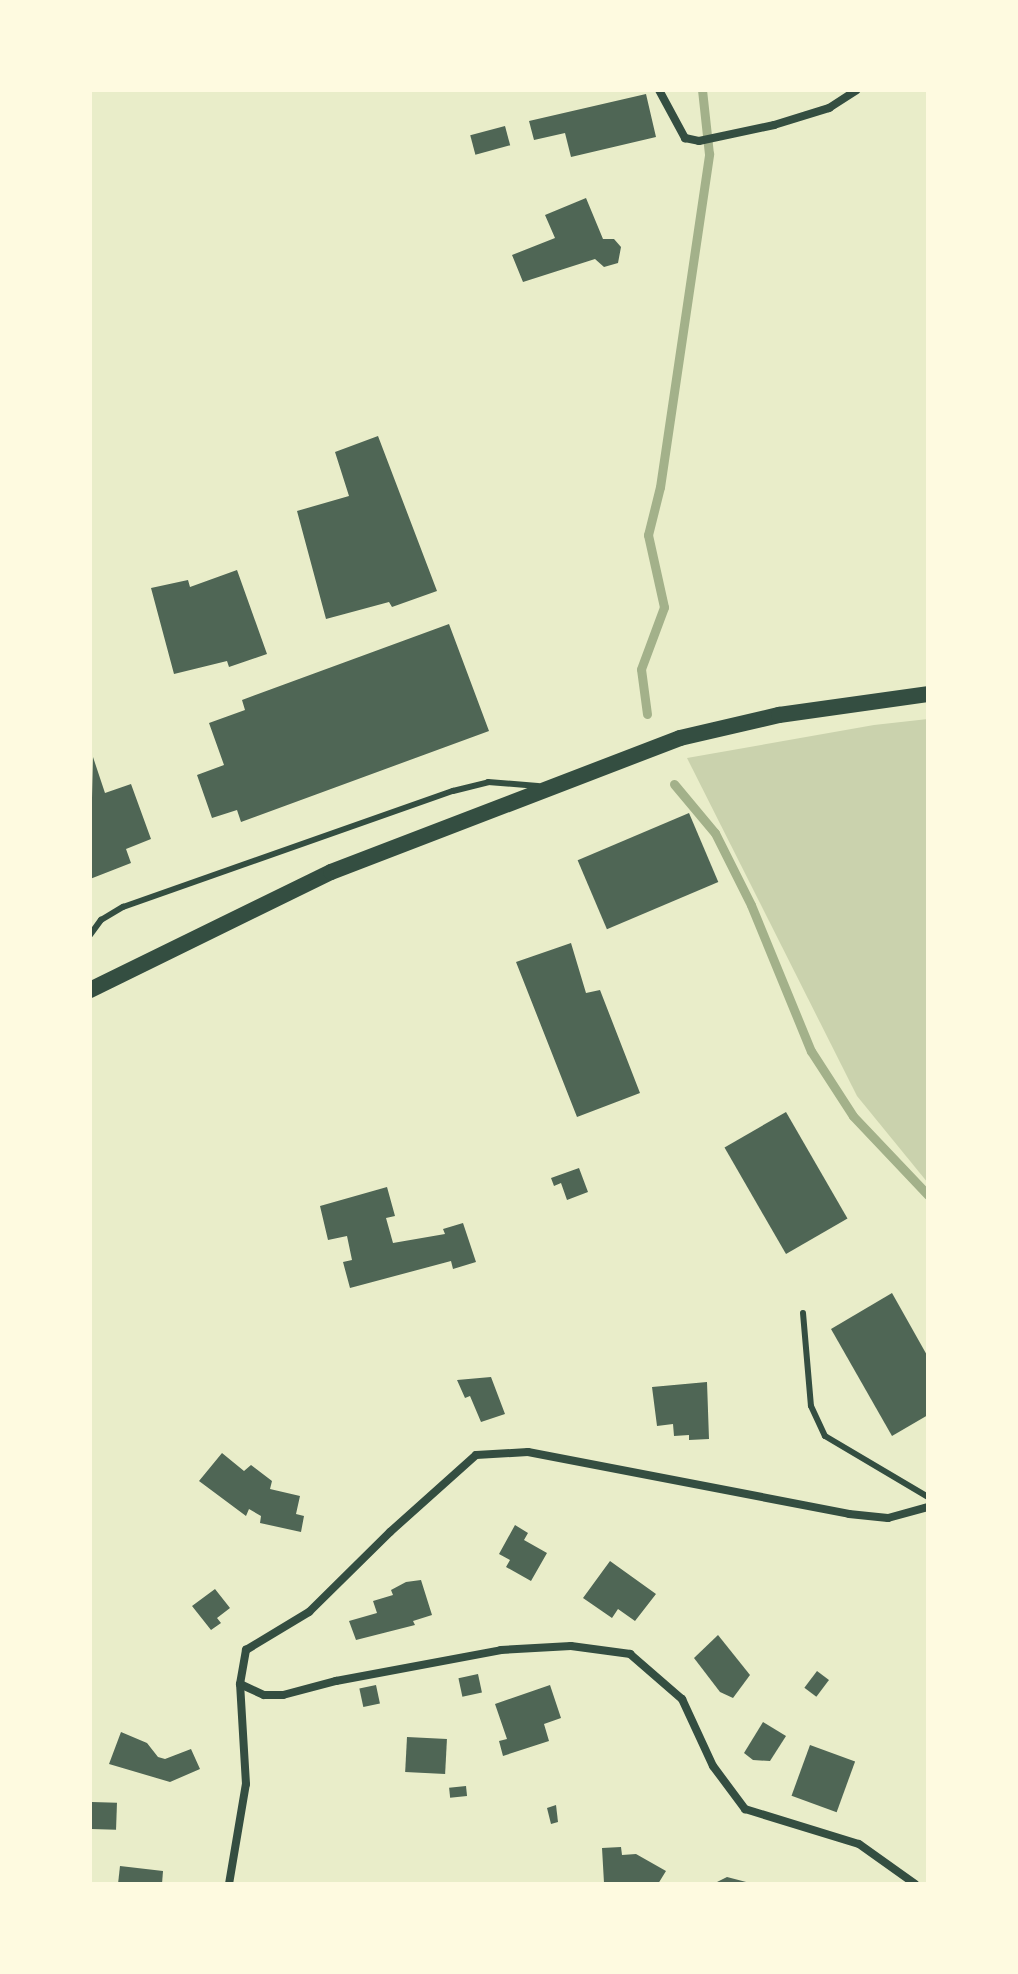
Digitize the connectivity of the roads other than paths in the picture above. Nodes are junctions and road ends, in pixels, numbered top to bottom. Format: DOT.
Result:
graph roads {
  1 [pos="659,90"];
  2 [pos="857,90"];
  3 [pos="928,694"];
  4 [pos="549,787"];
  5 [pos="90,935"];
  6 [pos="132,967"];
  7 [pos="90,979"];
  8 [pos="90,990"];
  9 [pos="803,1313"];
  10 [pos="928,1497"];
  11 [pos="928,1507"];
  12 [pos="240,1684"];
  13 [pos="229,1884"];
  14 [pos="915,1884"];
  1 -- 2 [label="street"];
  3 -- 4 [label="main road"];
  4 -- 5 [label="lane"];
  4 -- 6 [label="main road"];
  6 -- 7 [label="main road"];
  6 -- 8 [label="main road"];
  9 -- 10 [label="lane"];
  11 -- 12 [label="street"];
  12 -- 13 [label="street"];
  12 -- 14 [label="street"];
}
